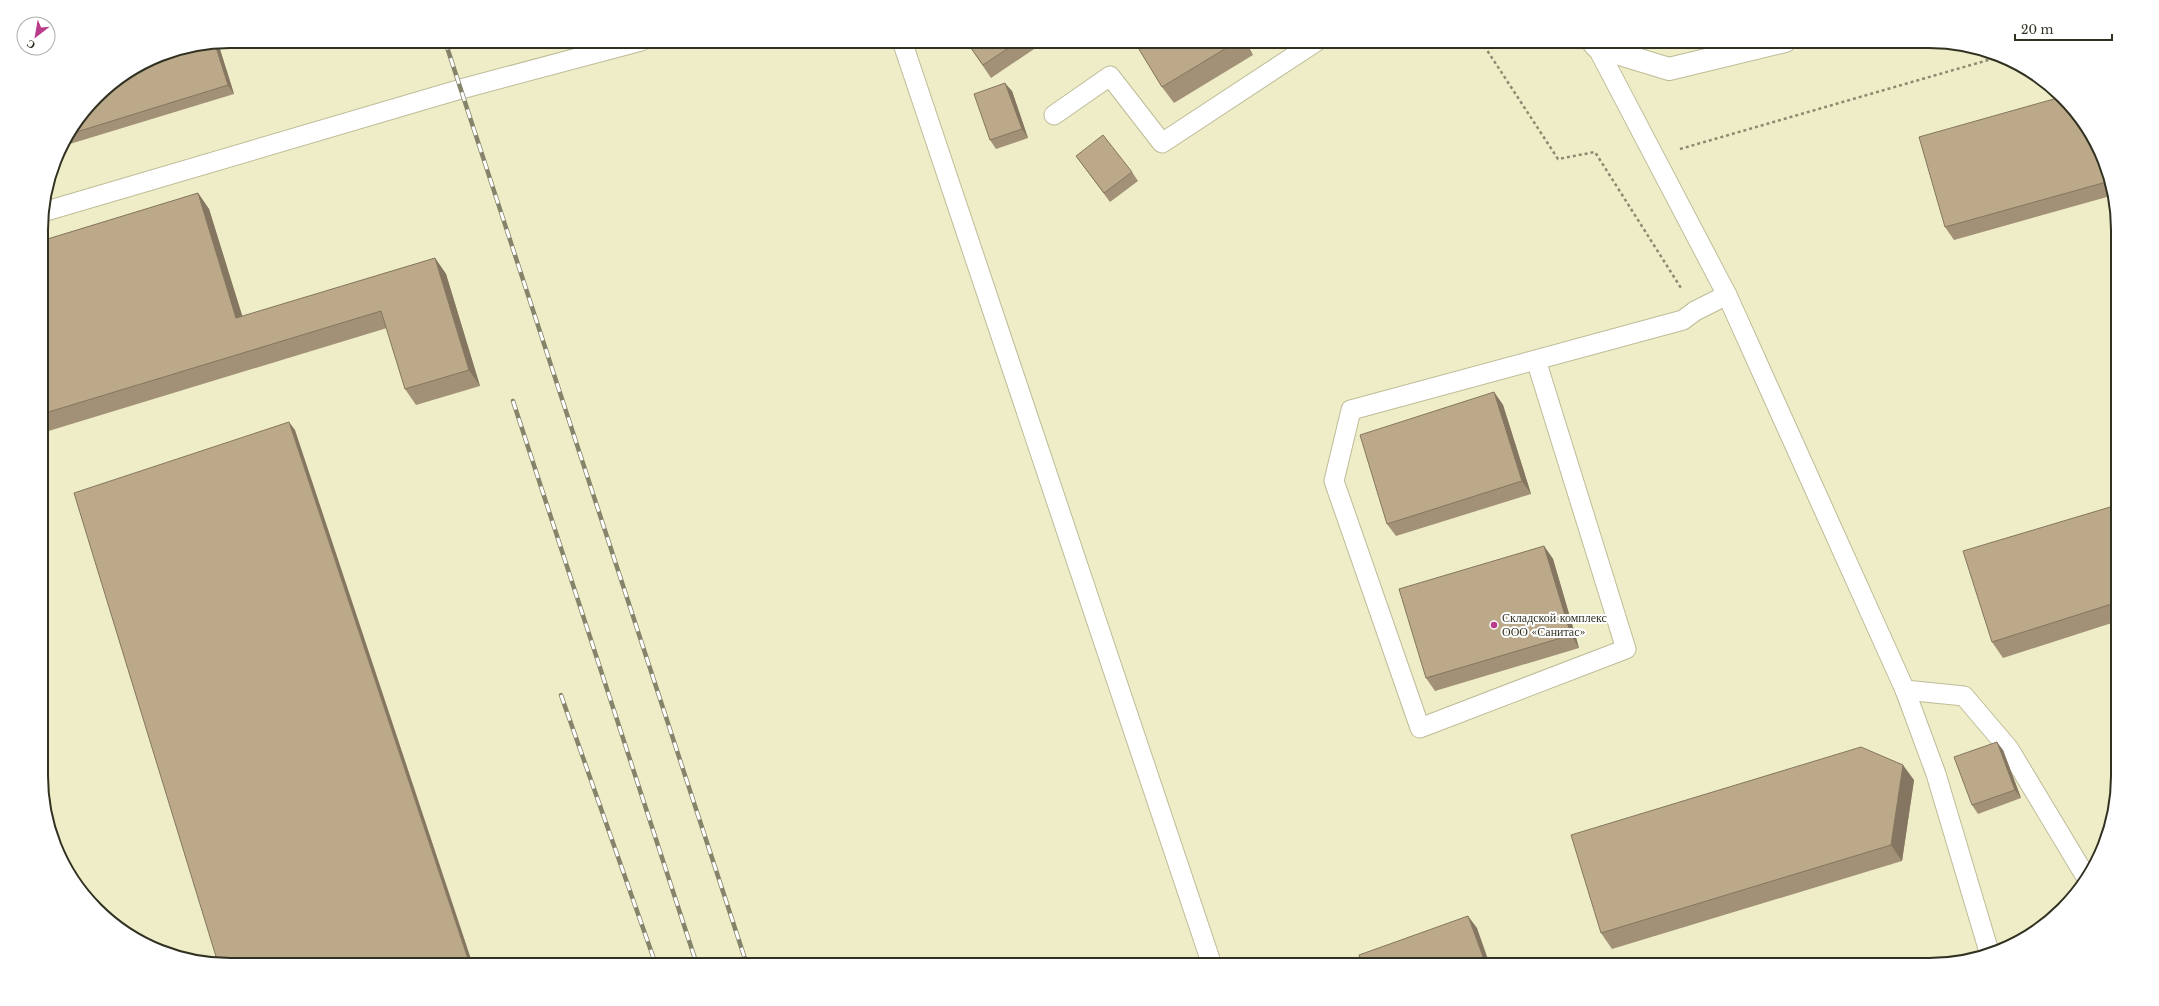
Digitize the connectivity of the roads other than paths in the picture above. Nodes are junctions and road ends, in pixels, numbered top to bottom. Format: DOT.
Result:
graph roads {
  1 [pos="615,48"];
  2 [pos="904,48"];
  3 [pos="1306,48"];
  4 [pos="1597,48"];
  5 [pos="1607,48"];
  6 [pos="1755,48"];
  7 [pos="1054,115"];
  8 [pos="49,210"];
  9 [pos="1727,295"];
  10 [pos="1536,360"];
  11 [pos="1904,690"];
  12 [pos="2083,872"];
  13 [pos="1988,948"];
  14 [pos="1210,958"];
  1 -- 8 [label="lane"];
  2 -- 14 [label="lane"];
  3 -- 7 [label="lane"];
  4 -- 9 [label="lane"];
  5 -- 6 [label="main road"];
  9 -- 10 [label="lane"];
  9 -- 11 [label="lane"];
  10 -- 10 [label="lane"];
  11 -- 12 [label="lane"];
  11 -- 13 [label="lane"];
}
